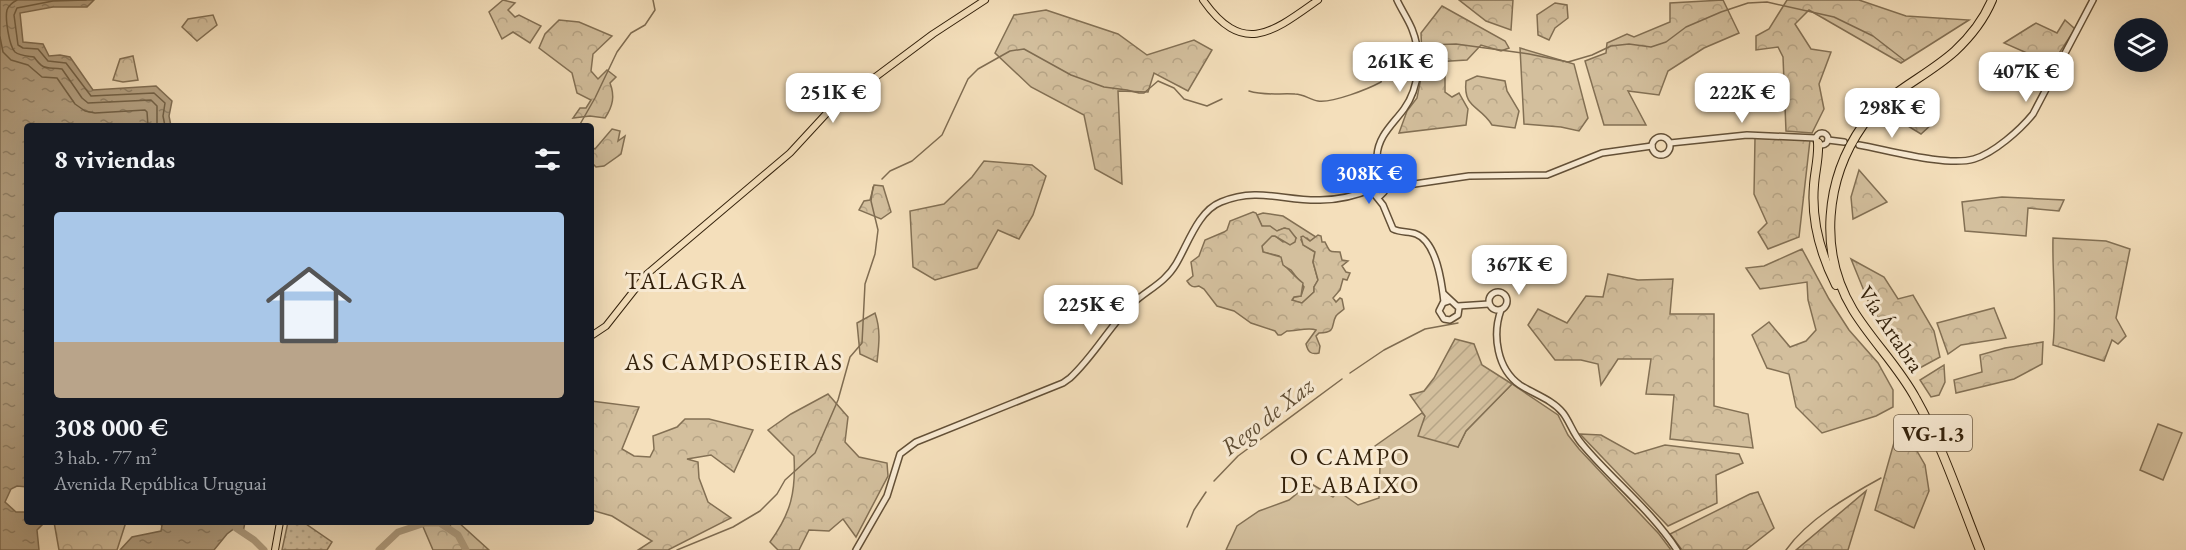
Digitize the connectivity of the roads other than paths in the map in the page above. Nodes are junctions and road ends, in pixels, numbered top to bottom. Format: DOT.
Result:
graph roads {
  1 [pos="985,0"];
  2 [pos="1203,0"];
  3 [pos="1318,0"];
  4 [pos="1397,0"];
  5 [pos="1992,0"];
  6 [pos="2093,0"];
  7 [pos="1828,140"];
  8 [pos="1817,141"];
  9 [pos="1844,142"];
  10 [pos="1670,143"];
  11 [pos="1859,145"];
  12 [pos="1652,146"];
  13 [pos="1379,190"];
  14 [pos="1446,301"];
  15 [pos="1487,303"];
  16 [pos="1458,309"];
  17 [pos="1498,310"];
  18 [pos="1865,328"];
  19 [pos="594,334"];
  20 [pos="279,525"];
  21 [pos="275,550"];
  22 [pos="856,550"];
  23 [pos="1677,550"];
  24 [pos="1980,550"];
  1 -- 19 [label="main road"];
  2 -- 3 [label="main road"];
  4 -- 13 [label="street"];
  5 -- 18 [label="highway, Vía Ártabra / VG-1.3"];
  6 -- 11 [label="street"];
  7 -- 8 [label="street"];
  7 -- 8 [label="street"];
  7 -- 9 [label="street"];
  8 -- 10 [label="street"];
  8 -- 18 [label="highway"];
  10 -- 12 [label="street"];
  10 -- 12 [label="street"];
  12 -- 13 [label="street"];
  13 -- 14 [label="street"];
  13 -- 22 [label="street"];
  14 -- 16 [label="street"];
  14 -- 16 [label="street"];
  15 -- 16 [label="street"];
  15 -- 17 [label="street"];
  15 -- 17 [label="street"];
  17 -- 23 [label="street"];
  18 -- 24 [label="highway, Vía Ártabra / VG-1.3"];
  20 -- 21 [label="main road"];
}
